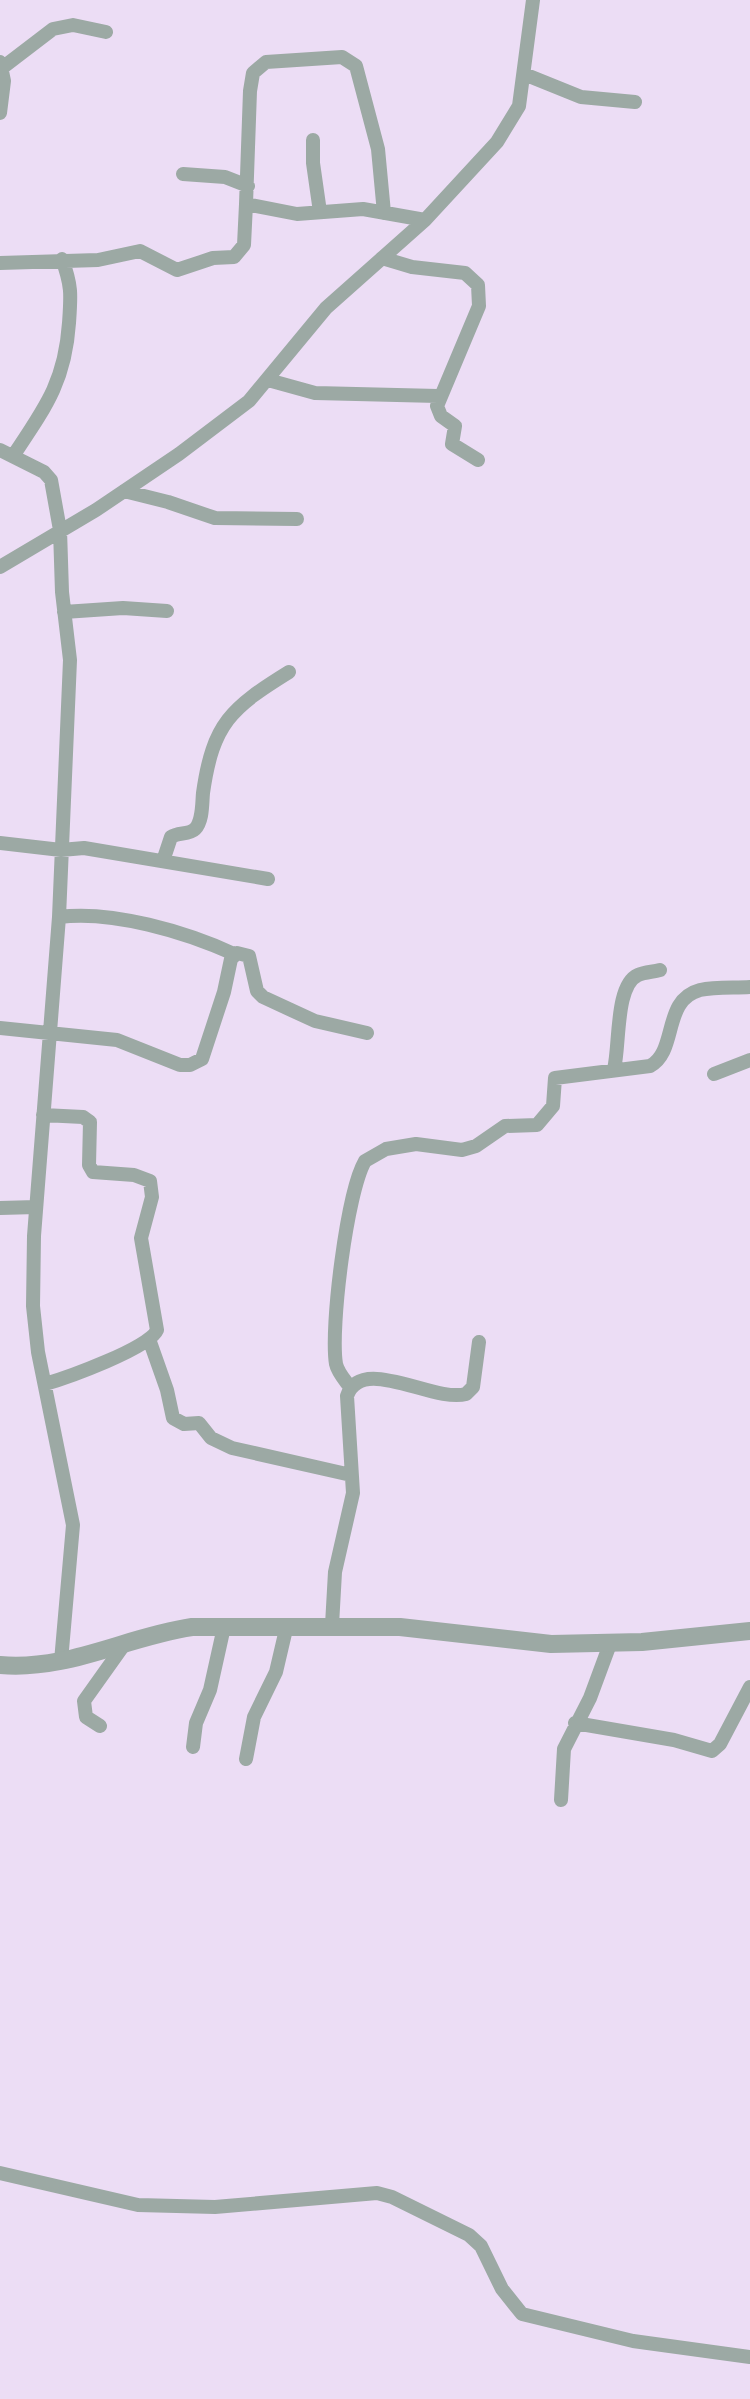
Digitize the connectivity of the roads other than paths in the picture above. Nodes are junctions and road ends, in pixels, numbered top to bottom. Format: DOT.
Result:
graph roads {
  1 [pos="533,0"];
  2 [pos="106,32"];
  3 [pos="1,65"];
  4 [pos="524,74"];
  5 [pos="635,102"];
  6 [pos="0,113"];
  7 [pos="313,140"];
  8 [pos="183,174"];
  9 [pos="248,186"];
  10 [pos="246,204"];
  11 [pos="320,212"];
  12 [pos="384,213"];
  13 [pos="425,219"];
  14 [pos="382,258"];
  15 [pos="62,259"];
  16 [pos="0,263"];
  17 [pos="268,380"];
  18 [pos="438,396"];
  19 [pos="7,453"];
  20 [pos="478,460"];
  21 [pos="124,492"];
  22 [pos="298,519"];
  23 [pos="60,530"];
  24 [pos="0,567"];
  25 [pos="167,611"];
  26 [pos="64,612"];
  27 [pos="289,672"];
  28 [pos="0,843"];
  29 [pos="61,850"];
  30 [pos="163,861"];
  31 [pos="268,879"];
  32 [pos="59,917"];
  33 [pos="234,954"];
  34 [pos="660,970"];
  35 [pos="750,987"];
  36 [pos="0,1028"];
  37 [pos="48,1031"];
  38 [pos="367,1033"];
  39 [pos="750,1060"];
  40 [pos="614,1069"];
  41 [pos="714,1074"];
  42 [pos="43,1115"];
  43 [pos="36,1207"];
  44 [pos="0,1208"];
  45 [pos="149,1339"];
  46 [pos="479,1342"];
  47 [pos="45,1384"];
  48 [pos="350,1387"];
  49 [pos="351,1475"];
  50 [pos="287,1625"];
  51 [pos="332,1625"];
  52 [pos="224,1627"];
  53 [pos="750,1631"];
  54 [pos="126,1642"];
  55 [pos="610,1644"];
  56 [pos="61,1661"];
  57 [pos="0,1665"];
  58 [pos="750,1687"];
  59 [pos="575,1723"];
  60 [pos="100,1726"];
  61 [pos="193,1747"];
  62 [pos="246,1759"];
  63 [pos="561,1800"];
  64 [pos="0,2173"];
  65 [pos="750,2357"];
  1 -- 4 [label="street"];
  2 -- 3 [label="street"];
  3 -- 6 [label="street"];
  4 -- 5 [label="street"];
  4 -- 13 [label="street"];
  7 -- 11 [label="street"];
  8 -- 9 [label="street"];
  9 -- 10 [label="street"];
  9 -- 12 [label="street"];
  10 -- 11 [label="street"];
  10 -- 15 [label="street"];
  11 -- 12 [label="street"];
  12 -- 13 [label="street"];
  13 -- 14 [label="street"];
  14 -- 17 [label="street"];
  14 -- 18 [label="street"];
  15 -- 16 [label="street"];
  15 -- 19 [label="street"];
  17 -- 18 [label="street"];
  17 -- 21 [label="street"];
  18 -- 20 [label="street"];
  19 -- 23 [label="street"];
  21 -- 22 [label="street"];
  21 -- 23 [label="street"];
  23 -- 24 [label="street"];
  23 -- 26 [label="street"];
  25 -- 26 [label="street"];
  26 -- 29 [label="street"];
  27 -- 30 [label="street"];
  28 -- 29 [label="street"];
  29 -- 30 [label="street"];
  29 -- 32 [label="street"];
  30 -- 31 [label="street"];
  32 -- 33 [label="street"];
  32 -- 37 [label="street"];
  33 -- 37 [label="street"];
  33 -- 38 [label="street"];
  34 -- 40 [label="street"];
  35 -- 40 [label="street"];
  36 -- 37 [label="street"];
  37 -- 42 [label="street"];
  39 -- 41 [label="street"];
  40 -- 48 [label="street"];
  42 -- 43 [label="street"];
  42 -- 45 [label="street"];
  43 -- 44 [label="street"];
  43 -- 47 [label="street"];
  45 -- 47 [label="street"];
  45 -- 49 [label="street"];
  46 -- 48 [label="street"];
  47 -- 56 [label="street"];
  48 -- 49 [label="street"];
  49 -- 51 [label="street"];
  50 -- 51 [label="street"];
  50 -- 52 [label="street"];
  50 -- 62 [label="street"];
  51 -- 55 [label="street"];
  52 -- 54 [label="street"];
  52 -- 61 [label="street"];
  53 -- 55 [label="street"];
  54 -- 56 [label="street"];
  54 -- 60 [label="street"];
  55 -- 59 [label="street"];
  56 -- 57 [label="street"];
  58 -- 59 [label="street"];
  59 -- 63 [label="street"];
  64 -- 65 [label="street"];
}
